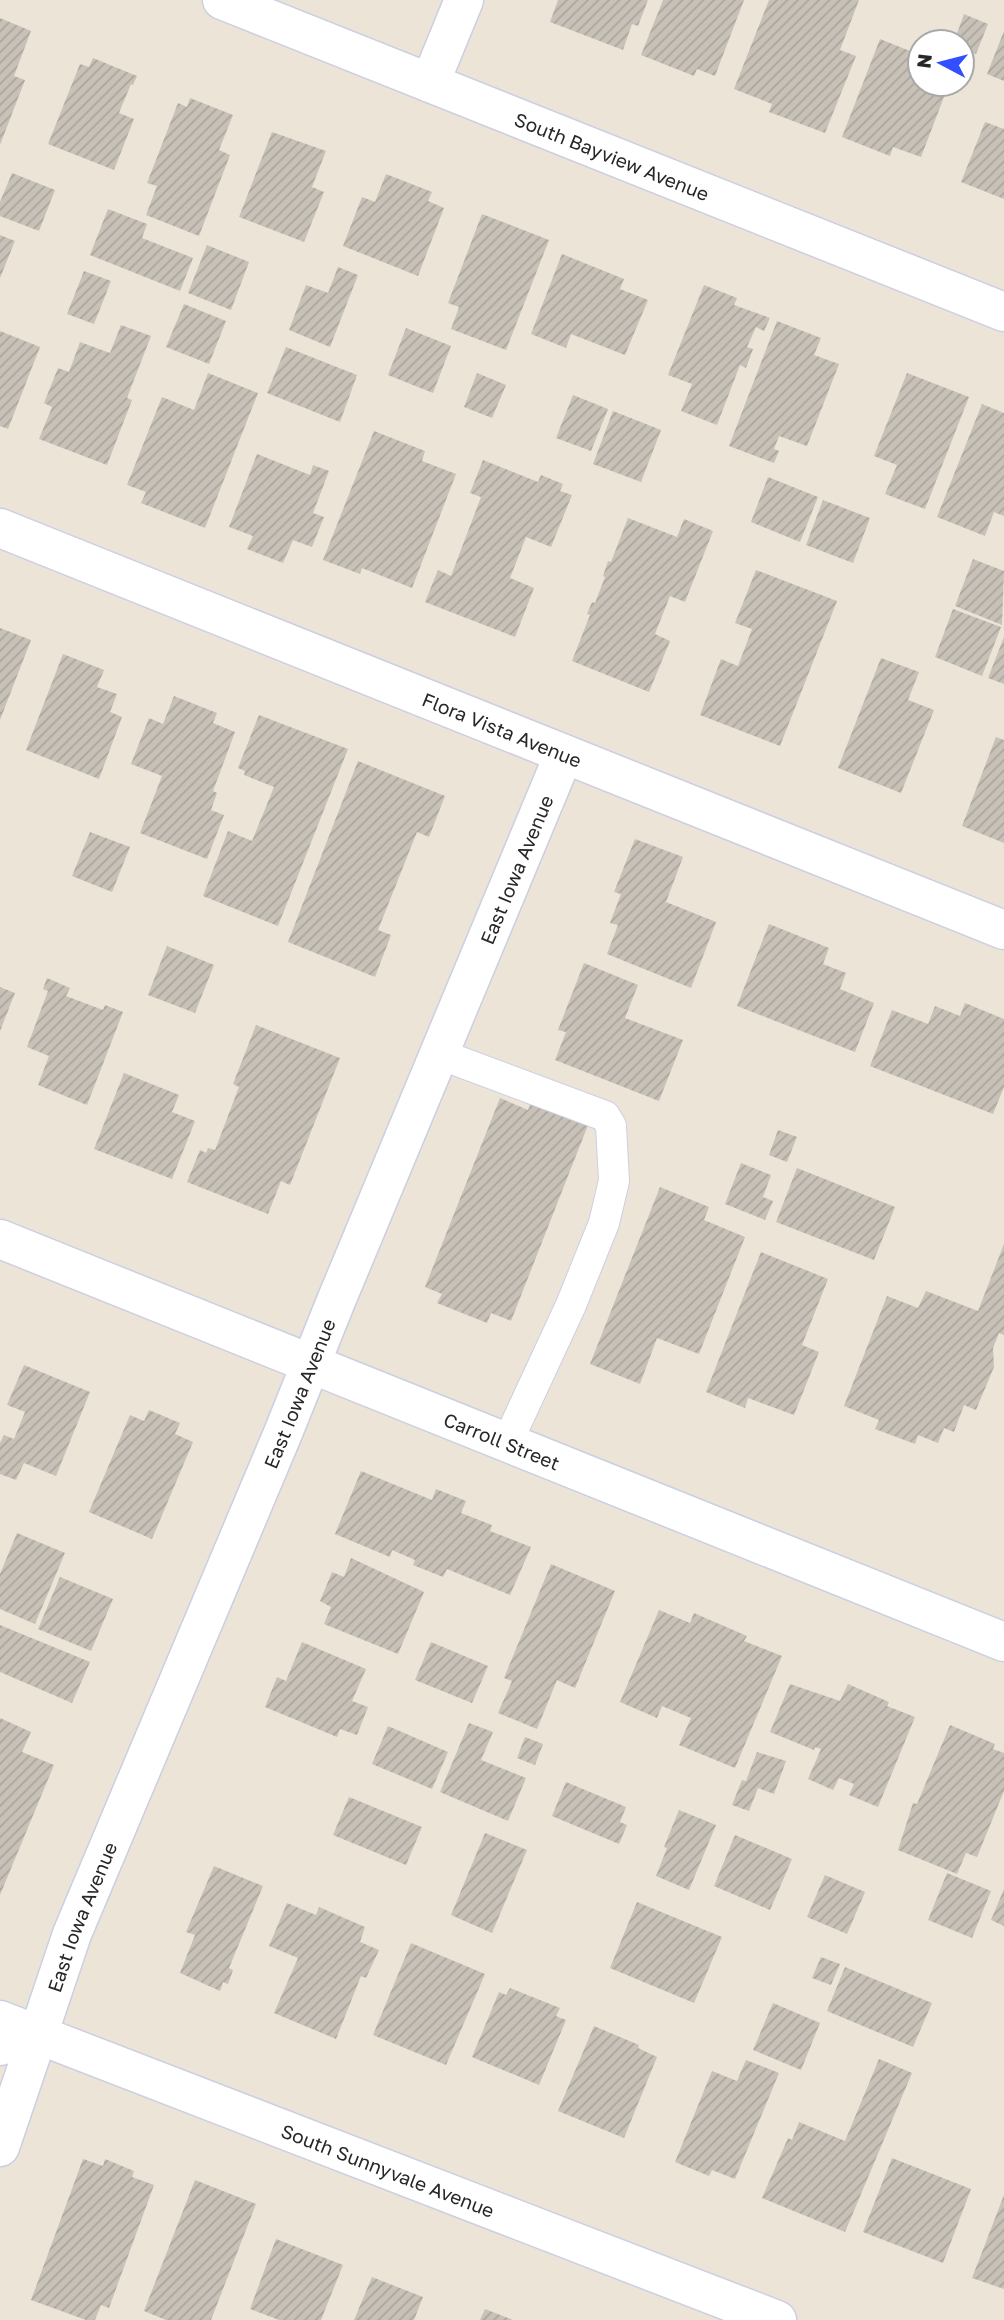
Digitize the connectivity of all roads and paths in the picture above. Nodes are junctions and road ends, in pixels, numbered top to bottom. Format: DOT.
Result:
graph roads {
  1 [pos="222,0"];
  2 [pos="464,0"];
  3 [pos="430,83"];
  4 [pos="1004,312"];
  5 [pos="0,528"];
  6 [pos="564,754"];
  7 [pos="1004,930"];
  8 [pos="439,1054"];
  9 [pos="0,1240"];
  10 [pos="310,1364"];
  11 [pos="507,1443"];
  12 [pos="1004,1642"];
  13 [pos="0,2020"];
  14 [pos="38,2035"];
  15 [pos="0,2046"];
  16 [pos="0,2147"];
  17 [pos="777,2320"];
  1 -- 3 [label="street, South Bayview Avenue"];
  2 -- 3 [label="street"];
  3 -- 4 [label="street, South Bayview Avenue"];
  5 -- 6 [label="street, Flora Vista Avenue"];
  6 -- 7 [label="street, Flora Vista Avenue"];
  6 -- 8 [label="street, East Iowa Avenue"];
  8 -- 10 [label="street, East Iowa Avenue"];
  8 -- 11 [label="lane"];
  9 -- 10 [label="street, Carroll Street"];
  10 -- 11 [label="street, Carroll Street"];
  10 -- 14 [label="street, East Iowa Avenue"];
  11 -- 12 [label="street, Carroll Street"];
  13 -- 14 [label="street, South Sunnyvale Avenue"];
  14 -- 15 [label="street"];
  14 -- 16 [label="street, East Iowa Avenue"];
  14 -- 17 [label="street, South Sunnyvale Avenue"];
}
